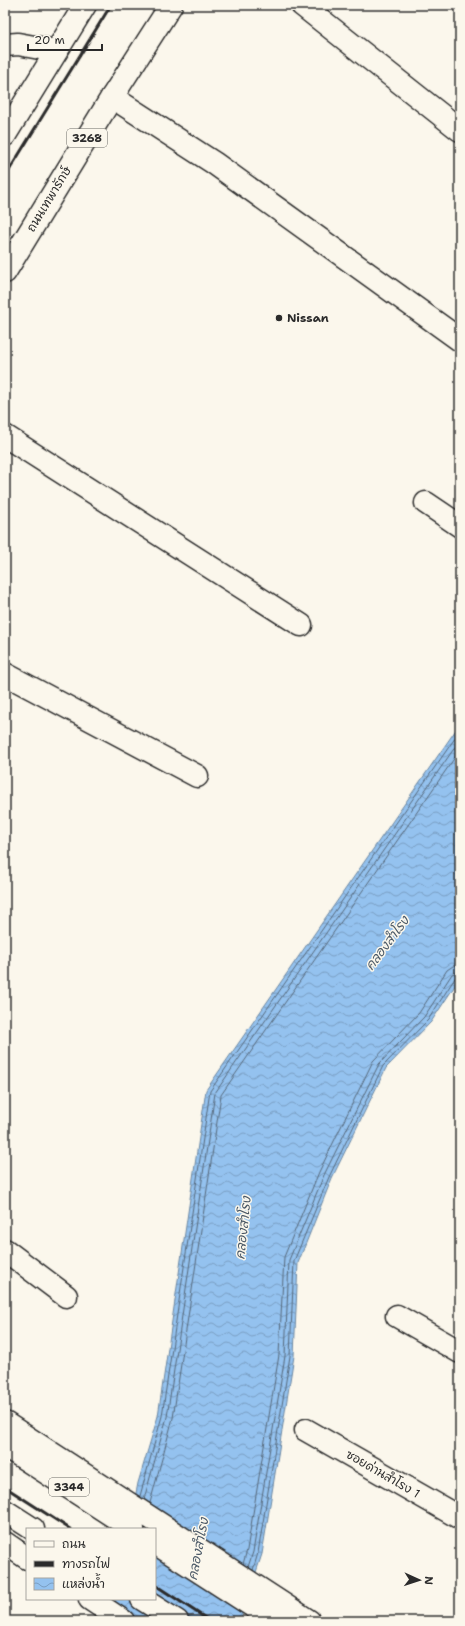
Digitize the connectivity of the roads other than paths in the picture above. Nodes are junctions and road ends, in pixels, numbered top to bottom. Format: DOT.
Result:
graph roads {
  1 [pos="85,5"];
  2 [pos="171,5"];
  3 [pos="302,5"];
  4 [pos="5,45"];
  5 [pos="56,51"];
  6 [pos="112,97"];
  7 [pos="460,130"];
  8 [pos="5,135"];
  9 [pos="5,272"];
  10 [pos="460,340"];
  11 [pos="5,436"];
  12 [pos="426,503"];
  13 [pos="460,526"];
  14 [pos="301,625"];
  15 [pos="5,674"];
  16 [pos="197,776"];
  17 [pos="5,1250"];
  18 [pos="66,1296"];
  19 [pos="397,1316"];
  20 [pos="460,1352"];
  21 [pos="306,1430"];
  22 [pos="8,1433"];
  23 [pos="5,1511"];
  24 [pos="460,1518"];
  25 [pos="31,1528"];
  26 [pos="132,1528"];
  27 [pos="5,1543"];
  28 [pos="156,1544"];
  29 [pos="26,1557"];
  30 [pos="92,1600"];
  31 [pos="144,1600"];
  32 [pos="123,1621"];
  33 [pos="177,1621"];
  34 [pos="276,1621"];
  35 [pos="308,1621"];
  1 -- 5 [label="main road"];
  2 -- 6 [label="main road, ถนนเทพารักษ์ / 3268"];
  3 -- 7 [label="main road"];
  4 -- 5 [label="main road"];
  5 -- 8 [label="main road"];
  6 -- 9 [label="main road, ถนนเทพารักษ์ / 3268"];
  6 -- 10 [label="main road"];
  11 -- 14 [label="main road"];
  12 -- 13 [label="main road"];
  15 -- 16 [label="main road"];
  17 -- 18 [label="main road"];
  19 -- 20 [label="main road"];
  21 -- 24 [label="main road, ซอยด่านสำโรง 1"];
  22 -- 26 [label="main road, 3344"];
  22 -- 35 [label="main road, 3344"];
  23 -- 25 [label="main road"];
  27 -- 29 [label="main road"];
  28 -- 34 [label="main road"];
  30 -- 32 [label="main road"];
  31 -- 33 [label="main road"];
}
